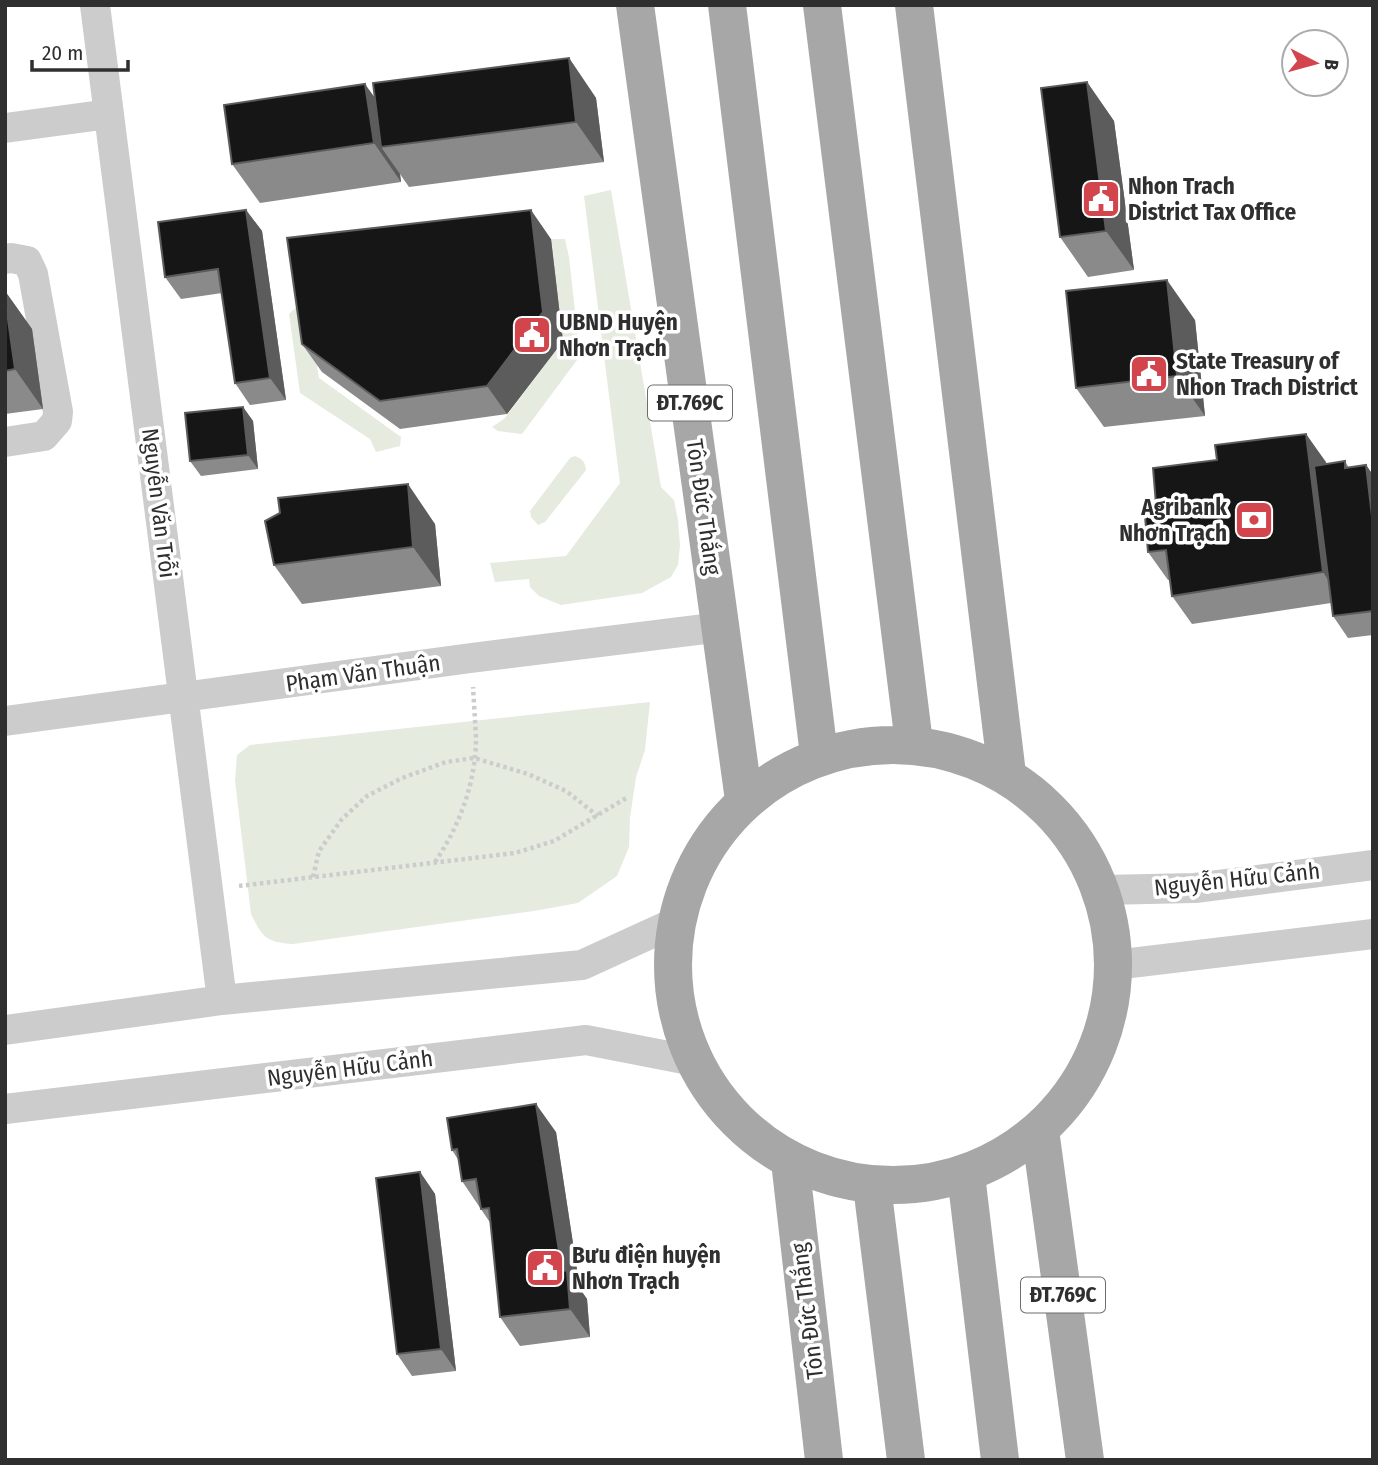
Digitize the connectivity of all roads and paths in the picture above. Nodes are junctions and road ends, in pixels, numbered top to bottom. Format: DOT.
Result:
graph roads {
  1 [pos="95,5"];
  2 [pos="635,5"];
  3 [pos="727,5"];
  4 [pos="822,5"];
  5 [pos="914,5"];
  6 [pos="109,114"];
  7 [pos="5,128"];
  8 [pos="5,259"];
  9 [pos="5,442"];
  10 [pos="721,627"];
  11 [pos="471,658"];
  12 [pos="183,697"];
  13 [pos="5,721"];
  14 [pos="914,743"];
  15 [pos="820,755"];
  16 [pos="474,758"];
  17 [pos="1007,774"];
  18 [pos="628,797"];
  19 [pos="744,800"];
  20 [pos="598,816"];
  21 [pos="435,862"];
  22 [pos="1373,864"];
  23 [pos="313,877"];
  24 [pos="208,889"];
  25 [pos="1102,890"];
  26 [pos="676,922"];
  27 [pos="1373,934"];
  28 [pos="1114,965"];
  29 [pos="222,1000"];
  30 [pos="5,1030"];
  31 [pos="694,1060"];
  32 [pos="5,1109"];
  33 [pos="1040,1130"];
  34 [pos="790,1161"];
  35 [pos="966,1175"];
  36 [pos="872,1186"];
  37 [pos="824,1460"];
  38 [pos="906,1460"];
  39 [pos="1000,1460"];
  40 [pos="1085,1460"];
  1 -- 6 [label="street, Nguyễn Văn Trỗi"];
  2 -- 10 [label="main road, Tôn Đức Thắng / ĐT.769C"];
  3 -- 15 [label="main road"];
  4 -- 14 [label="main road"];
  5 -- 17 [label="main road"];
  6 -- 7 [label="street"];
  6 -- 12 [label="street, Nguyễn Văn Trỗi"];
  8 -- 9 [label="street"];
  10 -- 11 [label="street, Phạm Văn Thuận"];
  10 -- 19 [label="main road, Tôn Đức Thắng / ĐT.769C"];
  11 -- 12 [label="street, Phạm Văn Thuận"];
  11 -- 16 [label="path"];
  12 -- 13 [label="street, Phạm Văn Thuận"];
  12 -- 24 [label="street, Nguyễn Văn Trỗi"];
  14 -- 15 [label="main road"];
  14 -- 17 [label="main road"];
  15 -- 19 [label="main road"];
  16 -- 20 [label="path"];
  16 -- 21 [label="path"];
  16 -- 23 [label="path"];
  17 -- 25 [label="main road"];
  18 -- 20 [label="path"];
  19 -- 26 [label="main road"];
  20 -- 21 [label="path"];
  21 -- 23 [label="path"];
  22 -- 25 [label="street, Nguyễn Hữu Cảnh"];
  23 -- 24 [label="path"];
  24 -- 29 [label="street, Nguyễn Văn Trỗi"];
  25 -- 28 [label="main road"];
  26 -- 29 [label="street"];
  26 -- 31 [label="main road"];
  27 -- 28 [label="street"];
  28 -- 33 [label="main road"];
  29 -- 30 [label="street"];
  31 -- 32 [label="street, Nguyễn Hữu Cảnh"];
  31 -- 34 [label="main road"];
  33 -- 35 [label="main road"];
  33 -- 40 [label="main road, ĐT.769C"];
  34 -- 36 [label="main road"];
  34 -- 37 [label="main road, Tôn Đức Thắng"];
  35 -- 36 [label="main road"];
  35 -- 39 [label="main road"];
  36 -- 38 [label="main road"];
}
